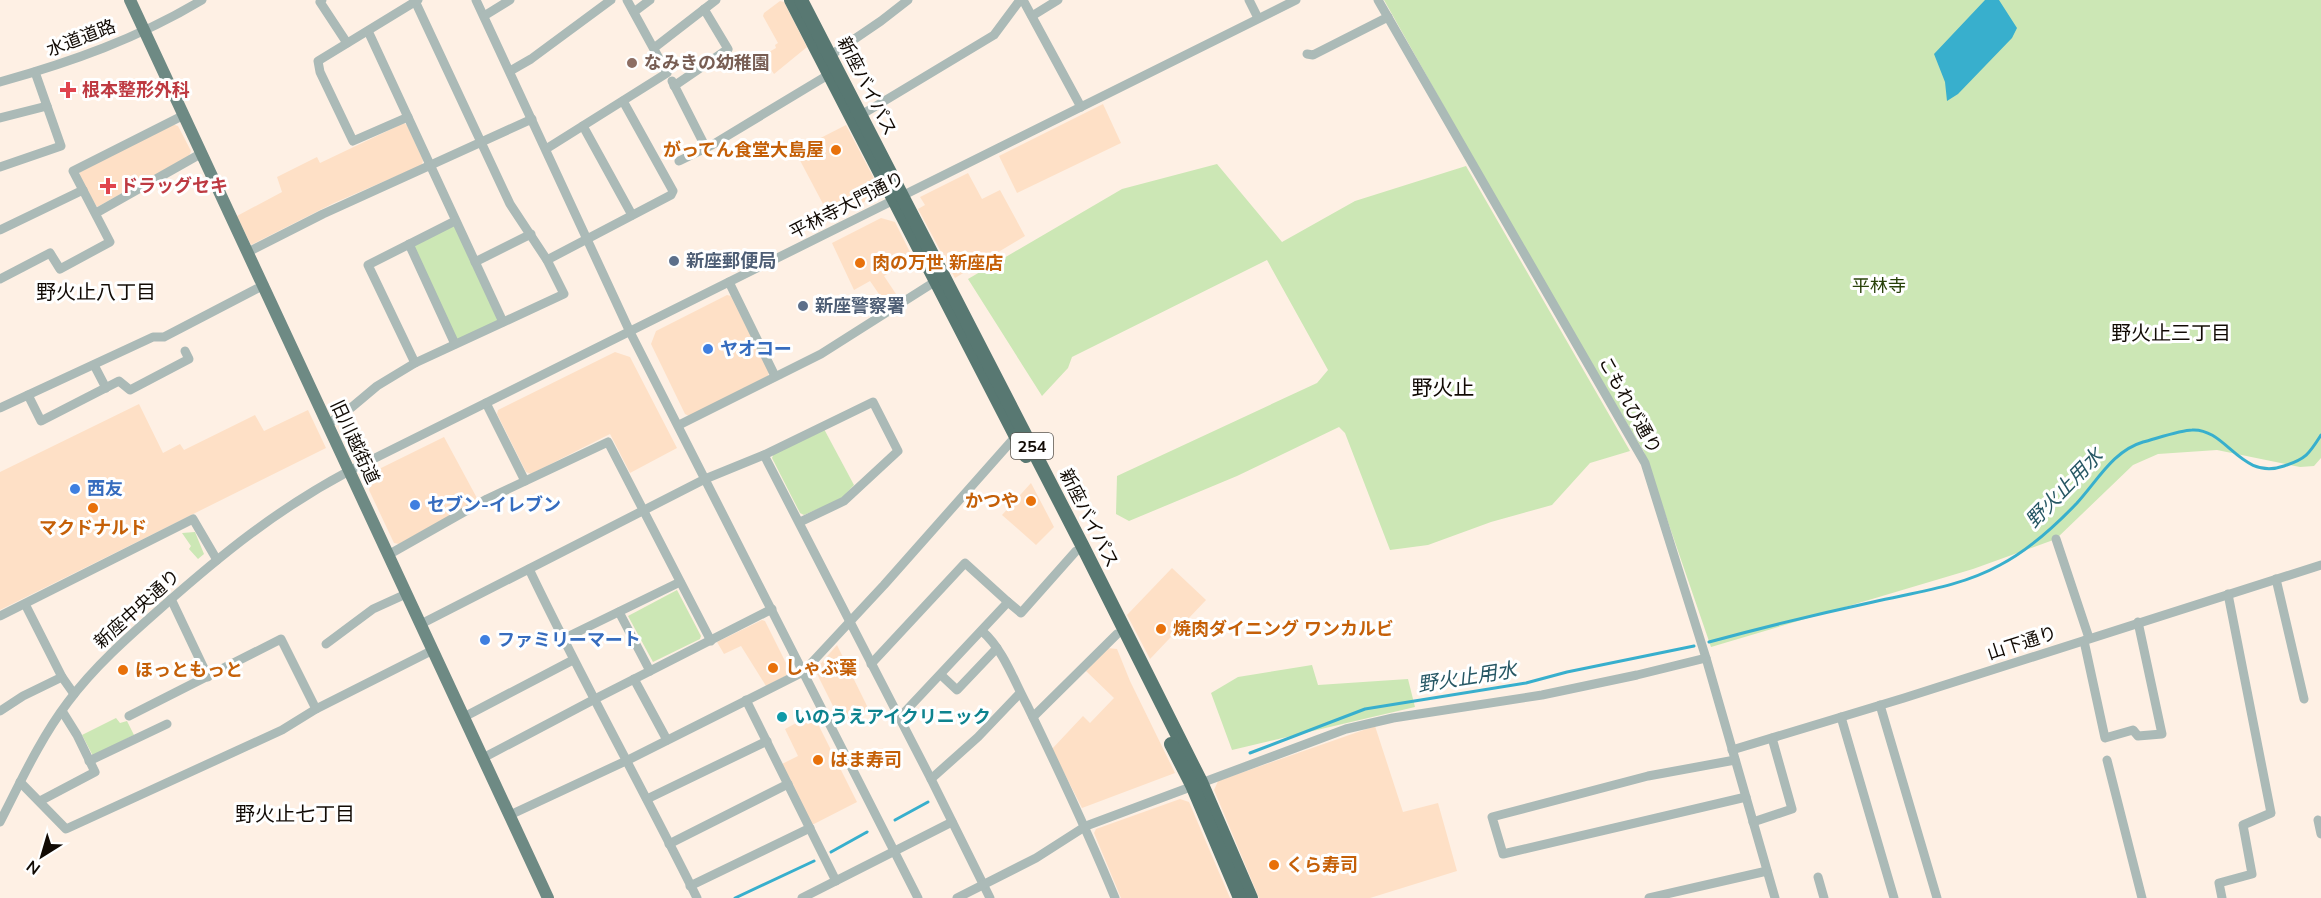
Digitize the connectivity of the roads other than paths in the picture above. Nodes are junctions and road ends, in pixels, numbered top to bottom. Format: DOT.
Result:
graph roads {
  1 [pos="130,0"];
  2 [pos="202,0"];
  3 [pos="322,0"];
  4 [pos="476,0"];
  5 [pos="510,0"];
  6 [pos="611,0"];
  7 [pos="627,0"];
  8 [pos="650,0"];
  9 [pos="716,0"];
  10 [pos="791,0"];
  11 [pos="801,0"];
  12 [pos="908,0"];
  13 [pos="1021,0"];
  14 [pos="1058,0"];
  15 [pos="1249,0"];
  16 [pos="1296,0"];
  17 [pos="1378,0"];
  18 [pos="416,1"];
  19 [pos="704,9"];
  20 [pos="634,12"];
  21 [pos="484,16"];
  22 [pos="1032,16"];
  23 [pos="1388,17"];
  24 [pos="1258,18"];
  25 [pos="144,30"];
  26 [pos="368,31"];
  27 [pos="347,43"];
  28 [pos="654,48"];
  29 [pos="1307,54"];
  30 [pos="831,55"];
  31 [pos="510,71"];
  32 [pos="35,72"];
  33 [pos="667,73"];
  34 [pos="828,75"];
  35 [pos="0,82"];
  36 [pos="674,86"];
  37 [pos="623,101"];
  38 [pos="47,106"];
  39 [pos="1081,107"];
  40 [pos="184,115"];
  41 [pos="861,115"];
  42 [pos="408,117"];
  43 [pos="0,118"];
  44 [pos="532,119"];
  45 [pos="584,126"];
  46 [pos="481,142"];
  47 [pos="706,148"];
  48 [pos="546,149"];
  49 [pos="202,153"];
  50 [pos="679,161"];
  51 [pos="431,165"];
  52 [pos="0,167"];
  53 [pos="83,190"];
  54 [pos="898,198"];
  55 [pos="96,213"];
  56 [pos="632,215"];
  57 [pos="455,221"];
  58 [pos="0,230"];
  59 [pos="531,234"];
  60 [pos="588,239"];
  61 [pos="409,244"];
  62 [pos="248,252"];
  63 [pos="547,260"];
  64 [pos="475,262"];
  65 [pos="0,279"];
  66 [pos="936,281"];
  67 [pos="729,282"];
  68 [pos="264,285"];
  69 [pos="503,322"];
  70 [pos="630,332"];
  71 [pos="455,344"];
  72 [pos="185,351"];
  73 [pos="415,363"];
  74 [pos="94,365"];
  75 [pos="775,376"];
  76 [pos="106,388"];
  77 [pos="28,395"];
  78 [pos="486,403"];
  79 [pos="0,408"];
  80 [pos="328,424"];
  81 [pos="679,426"];
  82 [pos="1016,436"];
  83 [pos="764,455"];
  84 [pos="349,471"];
  85 [pos="705,479"];
  86 [pos="525,481"];
  87 [pos="643,510"];
  88 [pos="800,522"];
  89 [pos="2056,539"];
  90 [pos="1076,551"];
  91 [pos="388,555"];
  92 [pos="217,560"];
  93 [pos="2321,565"];
  94 [pos="529,569"];
  95 [pos="2276,579"];
  96 [pos="680,582"];
  97 [pos="406,594"];
  98 [pos="2229,594"];
  99 [pos="171,599"];
  100 [pos="1008,602"];
  101 [pos="25,604"];
  102 [pos="772,609"];
  103 [pos="619,612"];
  104 [pos="0,616"];
  105 [pos="850,622"];
  106 [pos="2138,622"];
  107 [pos="421,624"];
  108 [pos="982,631"];
  109 [pos="1117,634"];
  110 [pos="563,639"];
  111 [pos="2086,639"];
  112 [pos="711,641"];
  113 [pos="326,644"];
  114 [pos="997,648"];
  115 [pos="433,650"];
  116 [pos="1706,658"];
  117 [pos="573,660"];
  118 [pos="871,664"];
  119 [pos="650,671"];
  120 [pos="802,672"];
  121 [pos="941,675"];
  122 [pos="62,677"];
  123 [pos="208,677"];
  124 [pos="634,679"];
  125 [pos="1020,693"];
  126 [pos="74,694"];
  127 [pos="2304,699"];
  128 [pos="593,700"];
  129 [pos="746,700"];
  130 [pos="1880,705"];
  131 [pos="316,709"];
  132 [pos="0,711"];
  133 [pos="62,711"];
  134 [pos="129,716"];
  135 [pos="464,717"];
  136 [pos="900,717"];
  137 [pos="1033,717"];
  138 [pos="1841,717"];
  139 [pos="167,724"];
  140 [pos="1772,738"];
  141 [pos="667,740"];
  142 [pos="767,741"];
  143 [pos="1732,750"];
  144 [pos="483,758"];
  145 [pos="628,760"];
  146 [pos="1735,760"];
  147 [pos="2108,760"];
  148 [pos="89,761"];
  149 [pos="931,779"];
  150 [pos="20,782"];
  151 [pos="1196,783"];
  152 [pos="788,784"];
  153 [pos="1746,797"];
  154 [pos="647,799"];
  155 [pos="40,801"];
  156 [pos="510,816"];
  157 [pos="2318,820"];
  158 [pos="0,822"];
  159 [pos="952,822"];
  160 [pos="1753,822"];
  161 [pos="1086,826"];
  162 [pos="810,828"];
  163 [pos="2321,834"];
  164 [pos="669,844"];
  165 [pos="894,851"];
  166 [pos="1767,871"];
  167 [pos="1818,877"];
  168 [pos="836,881"];
  169 [pos="984,885"];
  170 [pos="690,886"];
  171 [pos="548,898"];
  172 [pos="697,898"];
  173 [pos="802,898"];
  174 [pos="918,898"];
  175 [pos="957,898"];
  176 [pos="990,898"];
  177 [pos="1115,898"];
  178 [pos="1240,898"];
  179 [pos="1251,898"];
  180 [pos="1649,898"];
  181 [pos="1775,898"];
  182 [pos="1824,898"];
  183 [pos="1894,898"];
  184 [pos="1937,898"];
  185 [pos="2142,898"];
  186 [pos="2222,898"];
  1 -- 25 [label="main road, 旧川越街道"];
  2 -- 25 [label="street, 水道道路"];
  3 -- 27 [label="street"];
  4 -- 21 [label="street"];
  5 -- 21 [label="street"];
  6 -- 31 [label="street"];
  7 -- 20 [label="street"];
  8 -- 20 [label="street"];
  9 -- 19 [label="street"];
  10 -- 34 [label="highway, 新座バイパス / 254"];
  11 -- 30 [label="highway, 新座バイパス / 254"];
  12 -- 30 [label="street"];
  13 -- 22 [label="street"];
  13 -- 41 [label="street"];
  14 -- 22 [label="street"];
  15 -- 24 [label="street"];
  16 -- 24 [label="street, 平林寺大門通り"];
  17 -- 23 [label="street, こもれび通り"];
  18 -- 26 [label="street"];
  18 -- 46 [label="street"];
  19 -- 28 [label="street"];
  19 -- 36 [label="street"];
  20 -- 28 [label="street"];
  21 -- 31 [label="street"];
  22 -- 39 [label="street"];
  23 -- 29 [label="street"];
  23 -- 116 [label="street, こもれび通り"];
  24 -- 39 [label="street, 平林寺大門通り"];
  25 -- 32 [label="street, 水道道路"];
  25 -- 40 [label="main road, 旧川越街道"];
  26 -- 27 [label="street"];
  26 -- 42 [label="street"];
  27 -- 42 [label="street"];
  28 -- 33 [label="street"];
  30 -- 41 [label="highway, 新座バイパス / 254"];
  31 -- 44 [label="street"];
  32 -- 35 [label="street, 水道道路"];
  32 -- 38 [label="street"];
  33 -- 36 [label="street"];
  33 -- 37 [label="street"];
  34 -- 47 [label="street"];
  34 -- 54 [label="highway, 新座バイパス / 254"];
  36 -- 47 [label="street"];
  37 -- 45 [label="street"];
  37 -- 56 [label="street"];
  38 -- 43 [label="street"];
  38 -- 52 [label="street"];
  39 -- 54 [label="street, 平林寺大門通り"];
  40 -- 49 [label="main road, 旧川越街道"];
  40 -- 53 [label="street"];
  41 -- 54 [label="highway, 新座バイパス / 254"];
  42 -- 51 [label="street"];
  44 -- 46 [label="street"];
  44 -- 48 [label="street"];
  45 -- 48 [label="street"];
  45 -- 56 [label="street"];
  46 -- 51 [label="street"];
  46 -- 59 [label="street"];
  47 -- 50 [label="street"];
  48 -- 60 [label="street"];
  49 -- 55 [label="street"];
  49 -- 62 [label="main road, 旧川越街道"];
  51 -- 57 [label="street"];
  51 -- 62 [label="street"];
  53 -- 55 [label="street"];
  53 -- 58 [label="street"];
  54 -- 66 [label="highway, 新座バイパス / 254"];
  54 -- 67 [label="street, 平林寺大門通り"];
  54 -- 151 [label="highway, 新座バイパス / 254"];
  55 -- 65 [label="street"];
  56 -- 60 [label="street"];
  57 -- 61 [label="street"];
  57 -- 64 [label="street"];
  59 -- 63 [label="street"];
  59 -- 64 [label="street"];
  60 -- 63 [label="street"];
  60 -- 70 [label="street"];
  61 -- 71 [label="street"];
  61 -- 73 [label="street"];
  62 -- 68 [label="main road, 旧川越街道"];
  63 -- 69 [label="street"];
  64 -- 69 [label="street"];
  66 -- 75 [label="street"];
  66 -- 82 [label="highway, 新座バイパス / 254"];
  67 -- 70 [label="street, 平林寺大門通り"];
  67 -- 75 [label="street"];
  68 -- 74 [label="street"];
  68 -- 80 [label="main road, 旧川越街道"];
  69 -- 71 [label="street"];
  70 -- 78 [label="street, 平林寺大門通り"];
  70 -- 81 [label="street"];
  71 -- 73 [label="street"];
  72 -- 76 [label="street"];
  73 -- 80 [label="street"];
  74 -- 76 [label="street"];
  74 -- 77 [label="street"];
  75 -- 81 [label="street"];
  76 -- 77 [label="street"];
  77 -- 79 [label="street"];
  78 -- 84 [label="street, 平林寺大門通り"];
  78 -- 86 [label="street"];
  80 -- 84 [label="main road, 旧川越街道"];
  81 -- 85 [label="street"];
  82 -- 90 [label="highway, 新座バイパス / 254"];
  82 -- 105 [label="street"];
  83 -- 85 [label="street"];
  83 -- 88 [label="street"];
  83 -- 88 [label="street"];
  84 -- 91 [label="main road, 旧川越街道"];
  84 -- 92 [label="street, 新座中央通り"];
  85 -- 87 [label="street"];
  85 -- 102 [label="street"];
  86 -- 87 [label="street"];
  86 -- 91 [label="street"];
  87 -- 94 [label="street"];
  87 -- 96 [label="street"];
  88 -- 105 [label="street"];
  89 -- 111 [label="street"];
  90 -- 100 [label="street"];
  90 -- 109 [label="highway, 新座バイパス / 254"];
  91 -- 97 [label="main road, 旧川越街道"];
  92 -- 99 [label="street, 新座中央通り"];
  92 -- 101 [label="street"];
  93 -- 95 [label="street, 山下通り"];
  94 -- 107 [label="street"];
  94 -- 110 [label="street"];
  95 -- 98 [label="street, 山下通り"];
  95 -- 127 [label="street"];
  96 -- 103 [label="street"];
  96 -- 112 [label="street"];
  97 -- 107 [label="main road, 旧川越街道"];
  97 -- 113 [label="street"];
  98 -- 106 [label="street, 山下通り"];
  98 -- 186 [label="street"];
  99 -- 123 [label="street"];
  99 -- 126 [label="street, 新座中央通り"];
  100 -- 108 [label="street"];
  100 -- 118 [label="street"];
  101 -- 104 [label="street"];
  101 -- 122 [label="street"];
  102 -- 112 [label="street"];
  102 -- 120 [label="street"];
  103 -- 110 [label="street"];
  103 -- 119 [label="street"];
  105 -- 118 [label="street"];
  105 -- 120 [label="street"];
  106 -- 111 [label="street, 山下通り"];
  106 -- 111 [label="street"];
  107 -- 115 [label="main road, 旧川越街道"];
  108 -- 114 [label="street"];
  108 -- 121 [label="street"];
  109 -- 137 [label="street"];
  109 -- 151 [label="highway, 新座バイパス / 254"];
  110 -- 117 [label="street"];
  111 -- 130 [label="street, 山下通り"];
  112 -- 119 [label="street"];
  114 -- 121 [label="street"];
  114 -- 125 [label="street"];
  115 -- 131 [label="street"];
  115 -- 135 [label="main road, 旧川越街道"];
  116 -- 143 [label="street, こもれび通り"];
  116 -- 151 [label="street"];
  117 -- 128 [label="street"];
  117 -- 135 [label="street"];
  118 -- 136 [label="street"];
  119 -- 124 [label="street"];
  120 -- 129 [label="street"];
  120 -- 165 [label="street"];
  121 -- 136 [label="street"];
  122 -- 126 [label="street"];
  122 -- 132 [label="street"];
  123 -- 131 [label="street"];
  123 -- 134 [label="street"];
  124 -- 128 [label="street"];
  124 -- 141 [label="street"];
  125 -- 137 [label="street"];
  125 -- 149 [label="street"];
  126 -- 133 [label="street, 新座中央通り"];
  128 -- 144 [label="street"];
  128 -- 145 [label="street"];
  129 -- 141 [label="street"];
  129 -- 142 [label="street"];
  130 -- 138 [label="street, 山下通り"];
  130 -- 184 [label="street"];
  131 -- 155 [label="street"];
  133 -- 148 [label="street"];
  133 -- 150 [label="street, 新座中央通り"];
  135 -- 144 [label="main road, 旧川越街道"];
  136 -- 149 [label="street"];
  137 -- 161 [label="street"];
  138 -- 140 [label="street, 山下通り"];
  138 -- 183 [label="street"];
  139 -- 148 [label="street"];
  140 -- 143 [label="street, 山下通り"];
  140 -- 160 [label="street"];
  141 -- 145 [label="street"];
  142 -- 152 [label="street"];
  142 -- 154 [label="street"];
  143 -- 146 [label="street, こもれび通り"];
  144 -- 156 [label="main road, 旧川越街道"];
  145 -- 154 [label="street"];
  145 -- 156 [label="street"];
  146 -- 153 [label="street, こもれび通り"];
  146 -- 153 [label="street"];
  147 -- 185 [label="street"];
  148 -- 155 [label="street"];
  149 -- 159 [label="street"];
  150 -- 155 [label="street"];
  150 -- 158 [label="street, 新座中央通り"];
  151 -- 161 [label="street"];
  151 -- 178 [label="highway, 新座バイパス / 254"];
  151 -- 179 [label="highway, 新座バイパス / 254"];
  152 -- 162 [label="street"];
  152 -- 164 [label="street"];
  153 -- 160 [label="street, こもれび通り"];
  154 -- 164 [label="street"];
  156 -- 171 [label="main road, 旧川越街道"];
  157 -- 163 [label="street"];
  159 -- 165 [label="street"];
  159 -- 169 [label="street"];
  160 -- 166 [label="street, こもれび通り"];
  161 -- 169 [label="street"];
  161 -- 177 [label="street"];
  162 -- 168 [label="street"];
  162 -- 170 [label="street"];
  164 -- 170 [label="street"];
  165 -- 168 [label="street"];
  165 -- 174 [label="street"];
  166 -- 180 [label="street"];
  166 -- 181 [label="street, こもれび通り"];
  167 -- 182 [label="street"];
  168 -- 173 [label="street"];
  169 -- 175 [label="street"];
  169 -- 176 [label="street"];
  170 -- 172 [label="street"];
}
